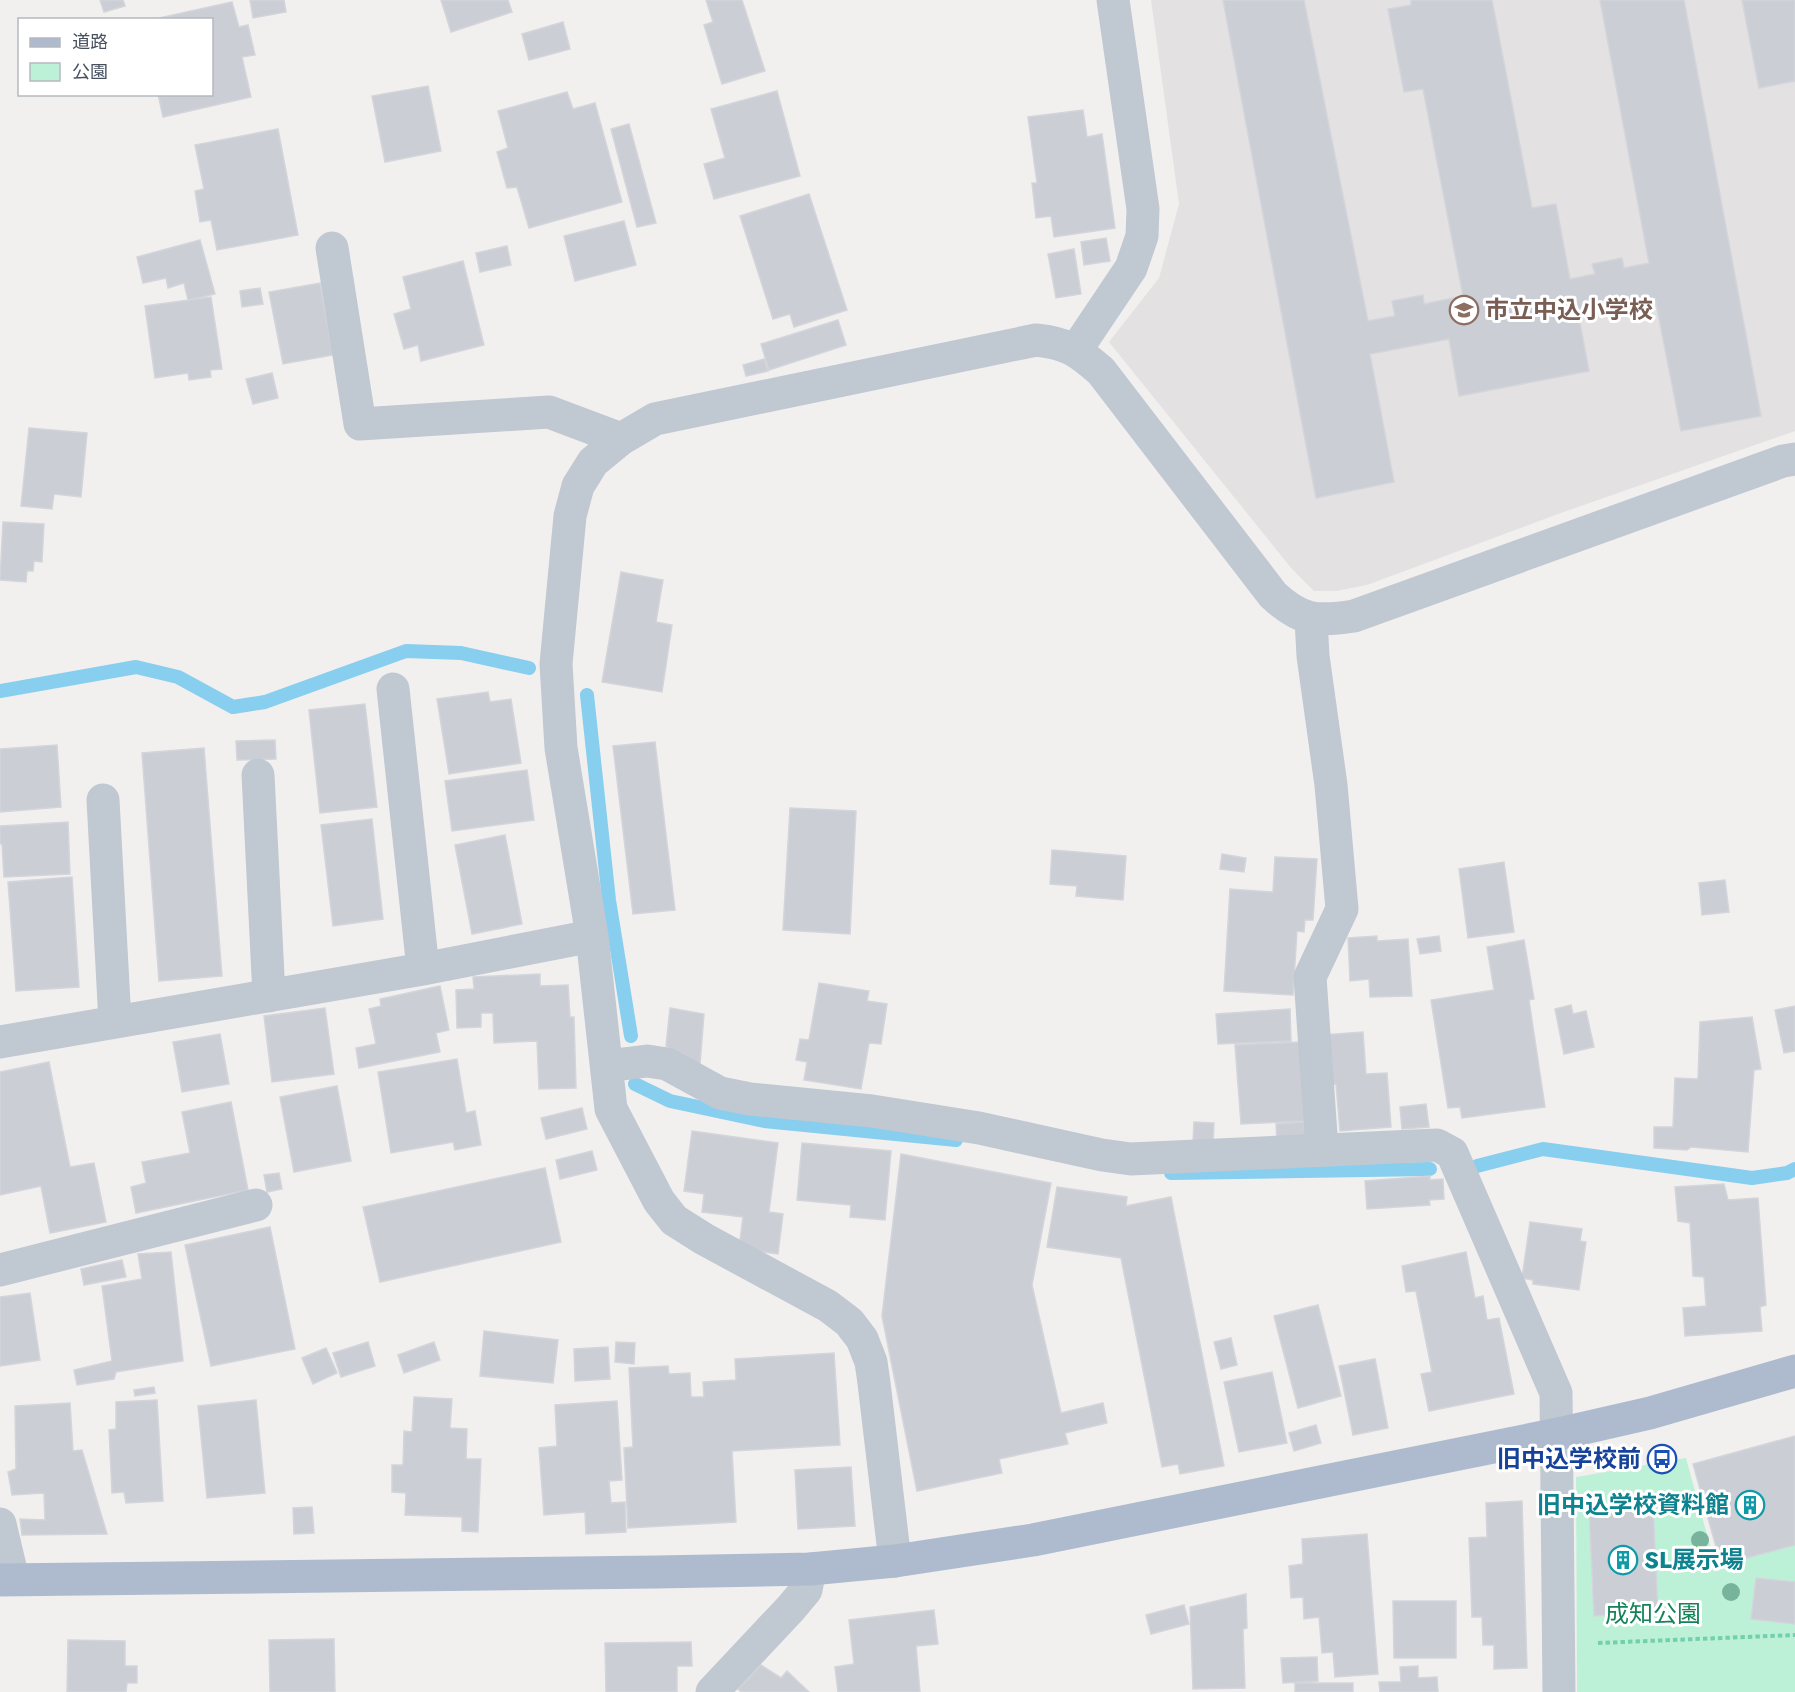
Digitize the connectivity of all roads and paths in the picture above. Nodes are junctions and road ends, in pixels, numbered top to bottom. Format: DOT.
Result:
graph roads {
  1 [pos="1113,0"];
  2 [pos="332,248"];
  3 [pos="1076,350"];
  4 [pos="621,439"];
  5 [pos="1795,459"];
  6 [pos="1311,619"];
  7 [pos="393,689"];
  8 [pos="258,775"];
  9 [pos="102,800"];
  10 [pos="592,936"];
  11 [pos="423,969"];
  12 [pos="269,996"];
  13 [pos="115,1022"];
  14 [pos="0,1042"];
  15 [pos="608,1066"];
  16 [pos="1322,1149"];
  17 [pos="256,1205"];
  18 [pos="0,1270"];
  19 [pos="1795,1371"];
  20 [pos="1558,1434"];
  21 [pos="0,1524"];
  22 [pos="894,1561"];
  23 [pos="810,1569"];
  24 [pos="6,1579"];
  25 [pos="1795,1635"];
  26 [pos="1558,1645"];
  27 [pos="712,1692"];
  28 [pos="1559,1692"];
  1 -- 3 [label="street"];
  2 -- 4 [label="street"];
  3 -- 4 [label="street"];
  3 -- 6 [label="street"];
  4 -- 10 [label="street"];
  5 -- 6 [label="street"];
  6 -- 16 [label="street"];
  7 -- 11 [label="street"];
  8 -- 12 [label="street"];
  9 -- 13 [label="street"];
  10 -- 11 [label="street"];
  10 -- 15 [label="street"];
  11 -- 12 [label="street"];
  12 -- 13 [label="street"];
  13 -- 14 [label="street"];
  15 -- 16 [label="street"];
  15 -- 22 [label="street"];
  16 -- 20 [label="street"];
  17 -- 18 [label="street"];
  19 -- 20 [label="main road"];
  20 -- 22 [label="main road"];
  20 -- 26 [label="street"];
  21 -- 24 [label="street"];
  22 -- 23 [label="main road"];
  23 -- 24 [label="main road"];
  23 -- 27 [label="street"];
  25 -- 26 [label="path"];
  26 -- 28 [label="street"];
}
